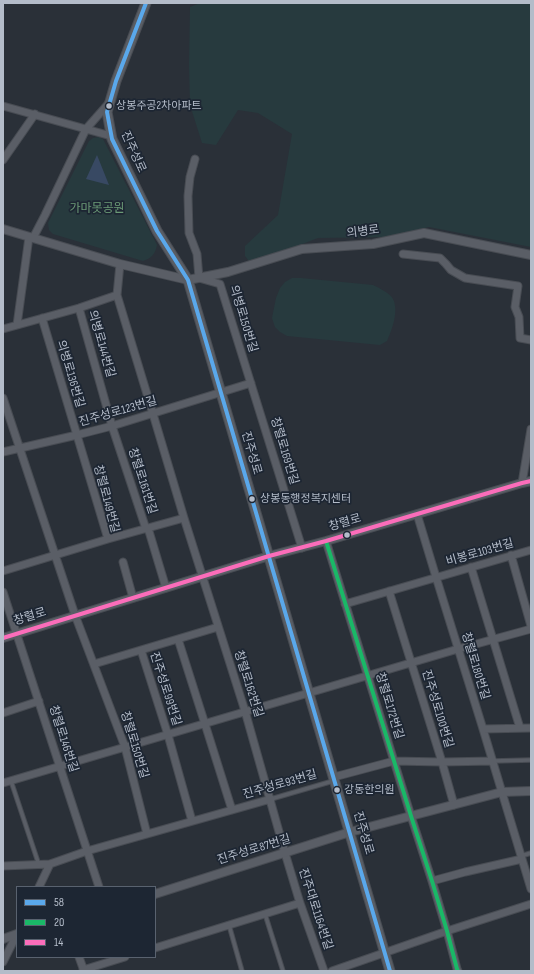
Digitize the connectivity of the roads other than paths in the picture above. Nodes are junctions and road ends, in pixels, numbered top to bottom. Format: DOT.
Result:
graph roads {
  1 [pos="146,3"];
  2 [pos="109,103"];
  3 [pos="3,106"];
  4 [pos="35,114"];
  5 [pos="86,129"];
  6 [pos="112,139"];
  7 [pos="194,159"];
  8 [pos="3,160"];
  9 [pos="3,229"];
  10 [pos="31,237"];
  11 [pos="403,254"];
  12 [pos="531,254"];
  13 [pos="120,264"];
  14 [pos="199,278"];
  15 [pos="188,280"];
  16 [pos="117,295"];
  17 [pos="79,308"];
  18 [pos="42,318"];
  19 [pos="17,325"];
  20 [pos="3,330"];
  21 [pos="531,340"];
  22 [pos="252,383"];
  23 [pos="221,393"];
  24 [pos="3,398"];
  25 [pos="153,414"];
  26 [pos="112,426"];
  27 [pos="531,429"];
  28 [pos="78,435"];
  29 [pos="20,448"];
  30 [pos="3,452"];
  31 [pos="531,481"];
  32 [pos="522,483"];
  33 [pos="417,514"];
  34 [pos="184,518"];
  35 [pos="147,529"];
  36 [pos="108,539"];
  37 [pos="326,541"];
  38 [pos="302,548"];
  39 [pos="531,550"];
  40 [pos="55,555"];
  41 [pos="511,555"];
  42 [pos="269,556"];
  43 [pos="124,562"];
  44 [pos="471,567"];
  45 [pos="3,571"];
  46 [pos="203,577"];
  47 [pos="436,577"];
  48 [pos="166,588"];
  49 [pos="389,591"];
  50 [pos="3,592"];
  51 [pos="134,598"];
  52 [pos="346,604"];
  53 [pos="75,616"];
  54 [pos="218,627"];
  55 [pos="531,627"];
  56 [pos="17,634"];
  57 [pos="3,638"];
  58 [pos="178,639"];
  59 [pos="494,639"];
  60 [pos="458,649"];
  61 [pos="141,650"];
  62 [pos="411,663"];
  63 [pos="94,664"];
  64 [pos="368,676"];
  65 [pos="309,693"];
  66 [pos="39,701"];
  67 [pos="245,711"];
  68 [pos="3,713"];
  69 [pos="205,724"];
  70 [pos="520,728"];
  71 [pos="531,728"];
  72 [pos="483,729"];
  73 [pos="168,735"];
  74 [pos="125,747"];
  75 [pos="531,760"];
  76 [pos="493,761"];
  77 [pos="394,762"];
  78 [pos="442,762"];
  79 [pos="60,767"];
  80 [pos="334,779"];
  81 [pos="11,781"];
  82 [pos="3,783"];
  83 [pos="531,791"];
  84 [pos="502,792"];
  85 [pos="271,799"];
  86 [pos="454,804"];
  87 [pos="232,810"];
  88 [pos="411,816"];
  89 [pos="192,821"];
  90 [pos="350,832"];
  91 [pos="147,834"];
  92 [pos="87,851"];
  93 [pos="531,852"];
  94 [pos="285,853"];
  95 [pos="521,857"];
  96 [pos="50,864"];
  97 [pos="39,865"];
  98 [pos="3,866"];
  99 [pos="432,881"];
  100 [pos="39,886"];
  101 [pos="99,886"];
  102 [pos="531,889"];
  103 [pos="156,894"];
  104 [pos="300,903"];
  105 [pos="531,904"];
  106 [pos="265,914"];
  107 [pos="229,925"];
  108 [pos="447,931"];
  109 [pos="16,934"];
  110 [pos="16,936"];
  111 [pos="3,939"];
  112 [pos="156,948"];
  113 [pos="385,952"];
  114 [pos="79,958"];
  115 [pos="122,958"];
  116 [pos="3,962"];
  117 [pos="83,970"];
  118 [pos="242,971"];
  119 [pos="283,971"];
  120 [pos="324,971"];
  121 [pos="332,971"];
  122 [pos="390,971"];
  123 [pos="458,971"];
  1 -- 2 [label="main road, 진주성로"];
  2 -- 5 [label="street"];
  2 -- 6 [label="main road, 진주성로"];
  3 -- 4 [label="street"];
  4 -- 5 [label="street"];
  4 -- 8 [label="street"];
  5 -- 6 [label="street"];
  5 -- 10 [label="street"];
  6 -- 15 [label="main road, 진주성로"];
  7 -- 14 [label="street"];
  9 -- 10 [label="street, 의병로"];
  10 -- 13 [label="street, 의병로"];
  10 -- 19 [label="street"];
  11 -- 21 [label="street"];
  12 -- 14 [label="street, 의병로"];
  13 -- 15 [label="street, 의병로"];
  13 -- 16 [label="street"];
  14 -- 15 [label="street, 의병로"];
  14 -- 22 [label="street, 의병로150번길"];
  15 -- 23 [label="main road, 진주성로"];
  16 -- 17 [label="street, 의병로144번길"];
  16 -- 25 [label="street"];
  17 -- 18 [label="street"];
  17 -- 26 [label="street, 의병로144번길"];
  18 -- 19 [label="street"];
  18 -- 28 [label="street, 의병로136번길"];
  19 -- 20 [label="street"];
  22 -- 23 [label="street, 진주성로123번길"];
  22 -- 38 [label="street, 창렬로169번길"];
  23 -- 25 [label="street, 진주성로123번길"];
  23 -- 42 [label="main road, 진주성로"];
  24 -- 29 [label="street"];
  25 -- 26 [label="street, 진주성로123번길"];
  25 -- 34 [label="street"];
  26 -- 28 [label="street, 진주성로123번길"];
  26 -- 35 [label="street, 창렬로161번길"];
  27 -- 32 [label="street"];
  28 -- 29 [label="street, 진주성로123번길"];
  28 -- 36 [label="street, 창렬로149번길"];
  29 -- 30 [label="street, 진주성로123번길"];
  29 -- 40 [label="street"];
  31 -- 32 [label="street, 창렬로"];
  32 -- 33 [label="street, 창렬로"];
  33 -- 37 [label="street, 창렬로"];
  33 -- 47 [label="street, 창렬로180번길"];
  34 -- 35 [label="street, 창렬로161번길"];
  34 -- 46 [label="street"];
  35 -- 36 [label="street"];
  35 -- 48 [label="street"];
  36 -- 40 [label="street, 창렬로149번길"];
  37 -- 38 [label="street, 창렬로"];
  37 -- 52 [label="street, 창렬로172번길"];
  38 -- 42 [label="street, 창렬로"];
  39 -- 41 [label="street, 비봉로103번길"];
  40 -- 45 [label="street, 창렬로149번길"];
  40 -- 53 [label="street"];
  41 -- 44 [label="street, 비봉로103번길"];
  41 -- 55 [label="street"];
  42 -- 46 [label="street, 창렬로"];
  42 -- 65 [label="main road, 진주성로"];
  43 -- 51 [label="street"];
  44 -- 47 [label="street, 비봉로103번길"];
  44 -- 59 [label="street"];
  46 -- 48 [label="street, 창렬로"];
  46 -- 54 [label="street, 창렬로162번길"];
  47 -- 49 [label="street"];
  47 -- 60 [label="street, 창렬로180번길"];
  48 -- 51 [label="street, 창렬로"];
  49 -- 52 [label="street"];
  49 -- 62 [label="street, 진주성로100번길"];
  50 -- 56 [label="street, 창렬로146번길"];
  51 -- 53 [label="street, 창렬로"];
  52 -- 64 [label="street, 창렬로172번길"];
  53 -- 56 [label="street, 창렬로"];
  53 -- 63 [label="street, 창렬로150번길"];
  54 -- 58 [label="street"];
  54 -- 67 [label="street, 창렬로162번길"];
  55 -- 59 [label="street, 진주성로100번길"];
  56 -- 57 [label="street, 창렬로"];
  56 -- 66 [label="street, 창렬로146번길"];
  58 -- 61 [label="street"];
  58 -- 69 [label="street"];
  59 -- 60 [label="street, 진주성로100번길"];
  59 -- 70 [label="street"];
  60 -- 62 [label="street, 진주성로100번길"];
  60 -- 72 [label="street, 창렬로180번길"];
  61 -- 63 [label="street"];
  61 -- 73 [label="street, 진주성로99번길"];
  62 -- 64 [label="street, 진주성로100번길"];
  62 -- 78 [label="street, 진주성로100번길"];
  63 -- 74 [label="street, 창렬로150번길"];
  64 -- 65 [label="street, 진주성로100번길"];
  64 -- 77 [label="street, 창렬로172번길"];
  65 -- 67 [label="street, 진주성로99번길"];
  65 -- 80 [label="main road, 진주성로"];
  66 -- 68 [label="street"];
  66 -- 79 [label="street, 창렬로146번길"];
  67 -- 69 [label="street, 진주성로99번길"];
  67 -- 85 [label="street, 창렬로162번길"];
  69 -- 73 [label="street, 진주성로99번길"];
  69 -- 87 [label="street, 진주성로93번길"];
  70 -- 71 [label="street"];
  70 -- 72 [label="street"];
  72 -- 76 [label="street, 창렬로180번길"];
  73 -- 74 [label="street, 진주성로99번길"];
  73 -- 89 [label="street"];
  74 -- 79 [label="street, 진주성로99번길"];
  74 -- 91 [label="street, 창렬로150번길"];
  75 -- 76 [label="lane"];
  76 -- 78 [label="street"];
  76 -- 84 [label="street, 창렬로180번길"];
  77 -- 78 [label="street"];
  77 -- 80 [label="street"];
  77 -- 88 [label="street, 창렬로172번길"];
  78 -- 86 [label="street, 진주성로100번길"];
  79 -- 81 [label="street, 진주성로99번길"];
  79 -- 92 [label="street, 창렬로146번길"];
  80 -- 85 [label="lane, 진주성로93번길"];
  80 -- 90 [label="main road, 진주성로"];
  81 -- 82 [label="street, 진주성로99번길"];
  81 -- 97 [label="lane"];
  83 -- 84 [label="street, 진주성로87번길"];
  84 -- 86 [label="street, 진주성로87번길"];
  84 -- 95 [label="street, 창렬로180번길"];
  85 -- 87 [label="street, 진주성로93번길"];
  85 -- 94 [label="street, 창렬로162번길"];
  86 -- 88 [label="street, 진주성로87번길"];
  87 -- 89 [label="street, 진주성로93번길"];
  88 -- 90 [label="street, 진주성로87번길"];
  88 -- 99 [label="street, 창렬로172번길"];
  89 -- 91 [label="street, 진주성로93번길"];
  90 -- 94 [label="street, 진주성로87번길"];
  90 -- 113 [label="main road, 진주성로"];
  91 -- 92 [label="street, 진주성로93번길"];
  92 -- 96 [label="street, 진주성로93번길"];
  92 -- 101 [label="street, 창렬로146번길"];
  93 -- 95 [label="lane"];
  94 -- 103 [label="street, 진주성로87번길"];
  94 -- 104 [label="street, 진주대로1164번길"];
  95 -- 99 [label="street"];
  95 -- 102 [label="street, 창렬로180번길"];
  96 -- 97 [label="street, 진주성로93번길"];
  96 -- 100 [label="street"];
  97 -- 98 [label="street, 진주성로93번길"];
  99 -- 108 [label="street, 창렬로172번길"];
  104 -- 106 [label="street"];
  104 -- 120 [label="street, 진주대로1164번길"];
  105 -- 108 [label="street"];
  106 -- 107 [label="street"];
  106 -- 119 [label="lane"];
  107 -- 112 [label="street"];
  107 -- 118 [label="lane"];
  108 -- 113 [label="street"];
  108 -- 123 [label="street, 창렬로172번길"];
  109 -- 111 [label="street"];
  110 -- 116 [label="street"];
  113 -- 121 [label="street"];
  113 -- 122 [label="main road, 진주성로"];
  114 -- 117 [label="street"];
  115 -- 117 [label="street"];
}
